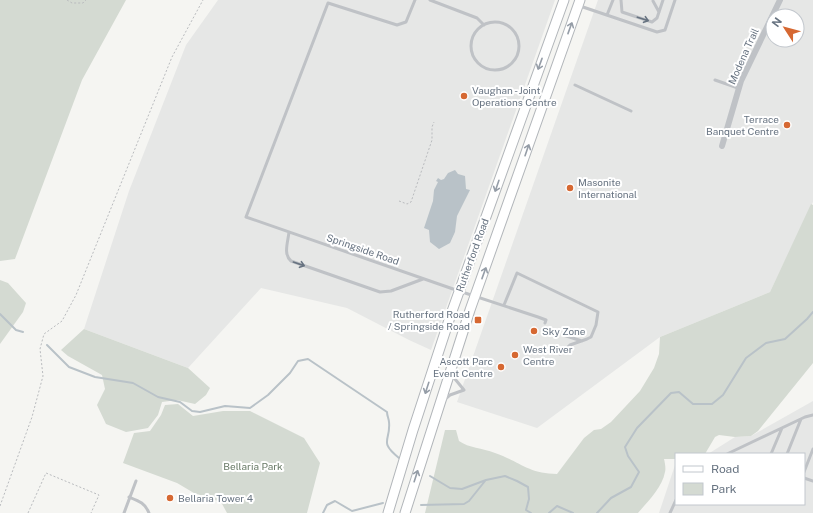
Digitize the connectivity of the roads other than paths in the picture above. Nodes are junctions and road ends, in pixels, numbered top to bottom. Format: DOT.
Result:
graph roads {
  1 [pos="415,0"];
  2 [pos="430,0"];
  3 [pos="564,0"];
  4 [pos="613,0"];
  5 [pos="621,0"];
  6 [pos="648,0"];
  7 [pos="663,0"];
  8 [pos="675,0"];
  9 [pos="780,0"];
  10 [pos="654,1"];
  11 [pos="580,3"];
  12 [pos="659,12"];
  13 [pos="607,15"];
  14 [pos="484,25"];
  15 [pos="716,80"];
  16 [pos="575,85"];
  17 [pos="739,89"];
  18 [pos="630,111"];
  19 [pos="722,146"];
  20 [pos="289,232"];
  21 [pos="424,279"];
  22 [pos="460,291"];
  23 [pos="475,296"];
  24 [pos="504,305"];
  25 [pos="545,323"];
  26 [pos="563,335"];
  27 [pos="582,341"];
  28 [pos="560,354"];
  29 [pos="451,367"];
  30 [pos="439,404"];
  31 [pos="813,414"];
  32 [pos="801,419"];
  33 [pos="782,428"];
  34 [pos="813,449"];
  35 [pos="729,453"];
  36 [pos="771,453"];
  37 [pos="787,453"];
  38 [pos="805,469"];
  39 [pos="136,481"];
  40 [pos="130,497"];
  41 [pos="675,502"];
  42 [pos="124,513"];
  43 [pos="149,513"];
  44 [pos="388,513"];
  45 [pos="405,513"];
  46 [pos="670,513"];
  1 -- 20 [label="lane, Springside Road"];
  2 -- 14 [label="lane"];
  3 -- 22 [label="main road, Rutherford Road, one-way"];
  4 -- 13 [label="lane"];
  5 -- 12 [label="lane, one-way"];
  6 -- 10 [label="lane"];
  7 -- 12 [label="lane"];
  8 -- 13 [label="lane"];
  9 -- 17 [label="street, Modena Trail"];
  10 -- 12 [label="lane"];
  11 -- 13 [label="lane"];
  23 -- 11 [label="main road, Rutherford Road, one-way"];
  14 -- 14 [label="lane"];
  15 -- 17 [label="lane"];
  16 -- 18 [label="lane"];
  17 -- 19 [label="street, Modena Trail"];
  20 -- 21 [label="lane, Springside Road"];
  20 -- 21 [label="lane, one-way"];
  21 -- 22 [label="lane, Springside Road"];
  22 -- 23 [label="lane, Springside Road"];
  22 -- 44 [label="main road, Rutherford Road, one-way"];
  23 -- 24 [label="lane, Springside Road"];
  23 -- 29 [label="main road, Rutherford Road"];
  24 -- 25 [label="lane, Springside Road"];
  24 -- 27 [label="lane"];
  26 -- 27 [label="lane"];
  27 -- 28 [label="lane"];
  29 -- 30 [label="main road, Rutherford Road"];
  29 -- 30 [label="lane"];
  45 -- 30 [label="main road, Rutherford Road, one-way"];
  31 -- 32 [label="lane"];
  32 -- 33 [label="lane"];
  32 -- 37 [label="lane"];
  33 -- 35 [label="lane"];
  33 -- 36 [label="lane"];
  34 -- 38 [label="lane"];
  39 -- 40 [label="lane"];
  40 -- 42 [label="lane"];
  40 -- 43 [label="lane"];
  41 -- 46 [label="lane"];
}
